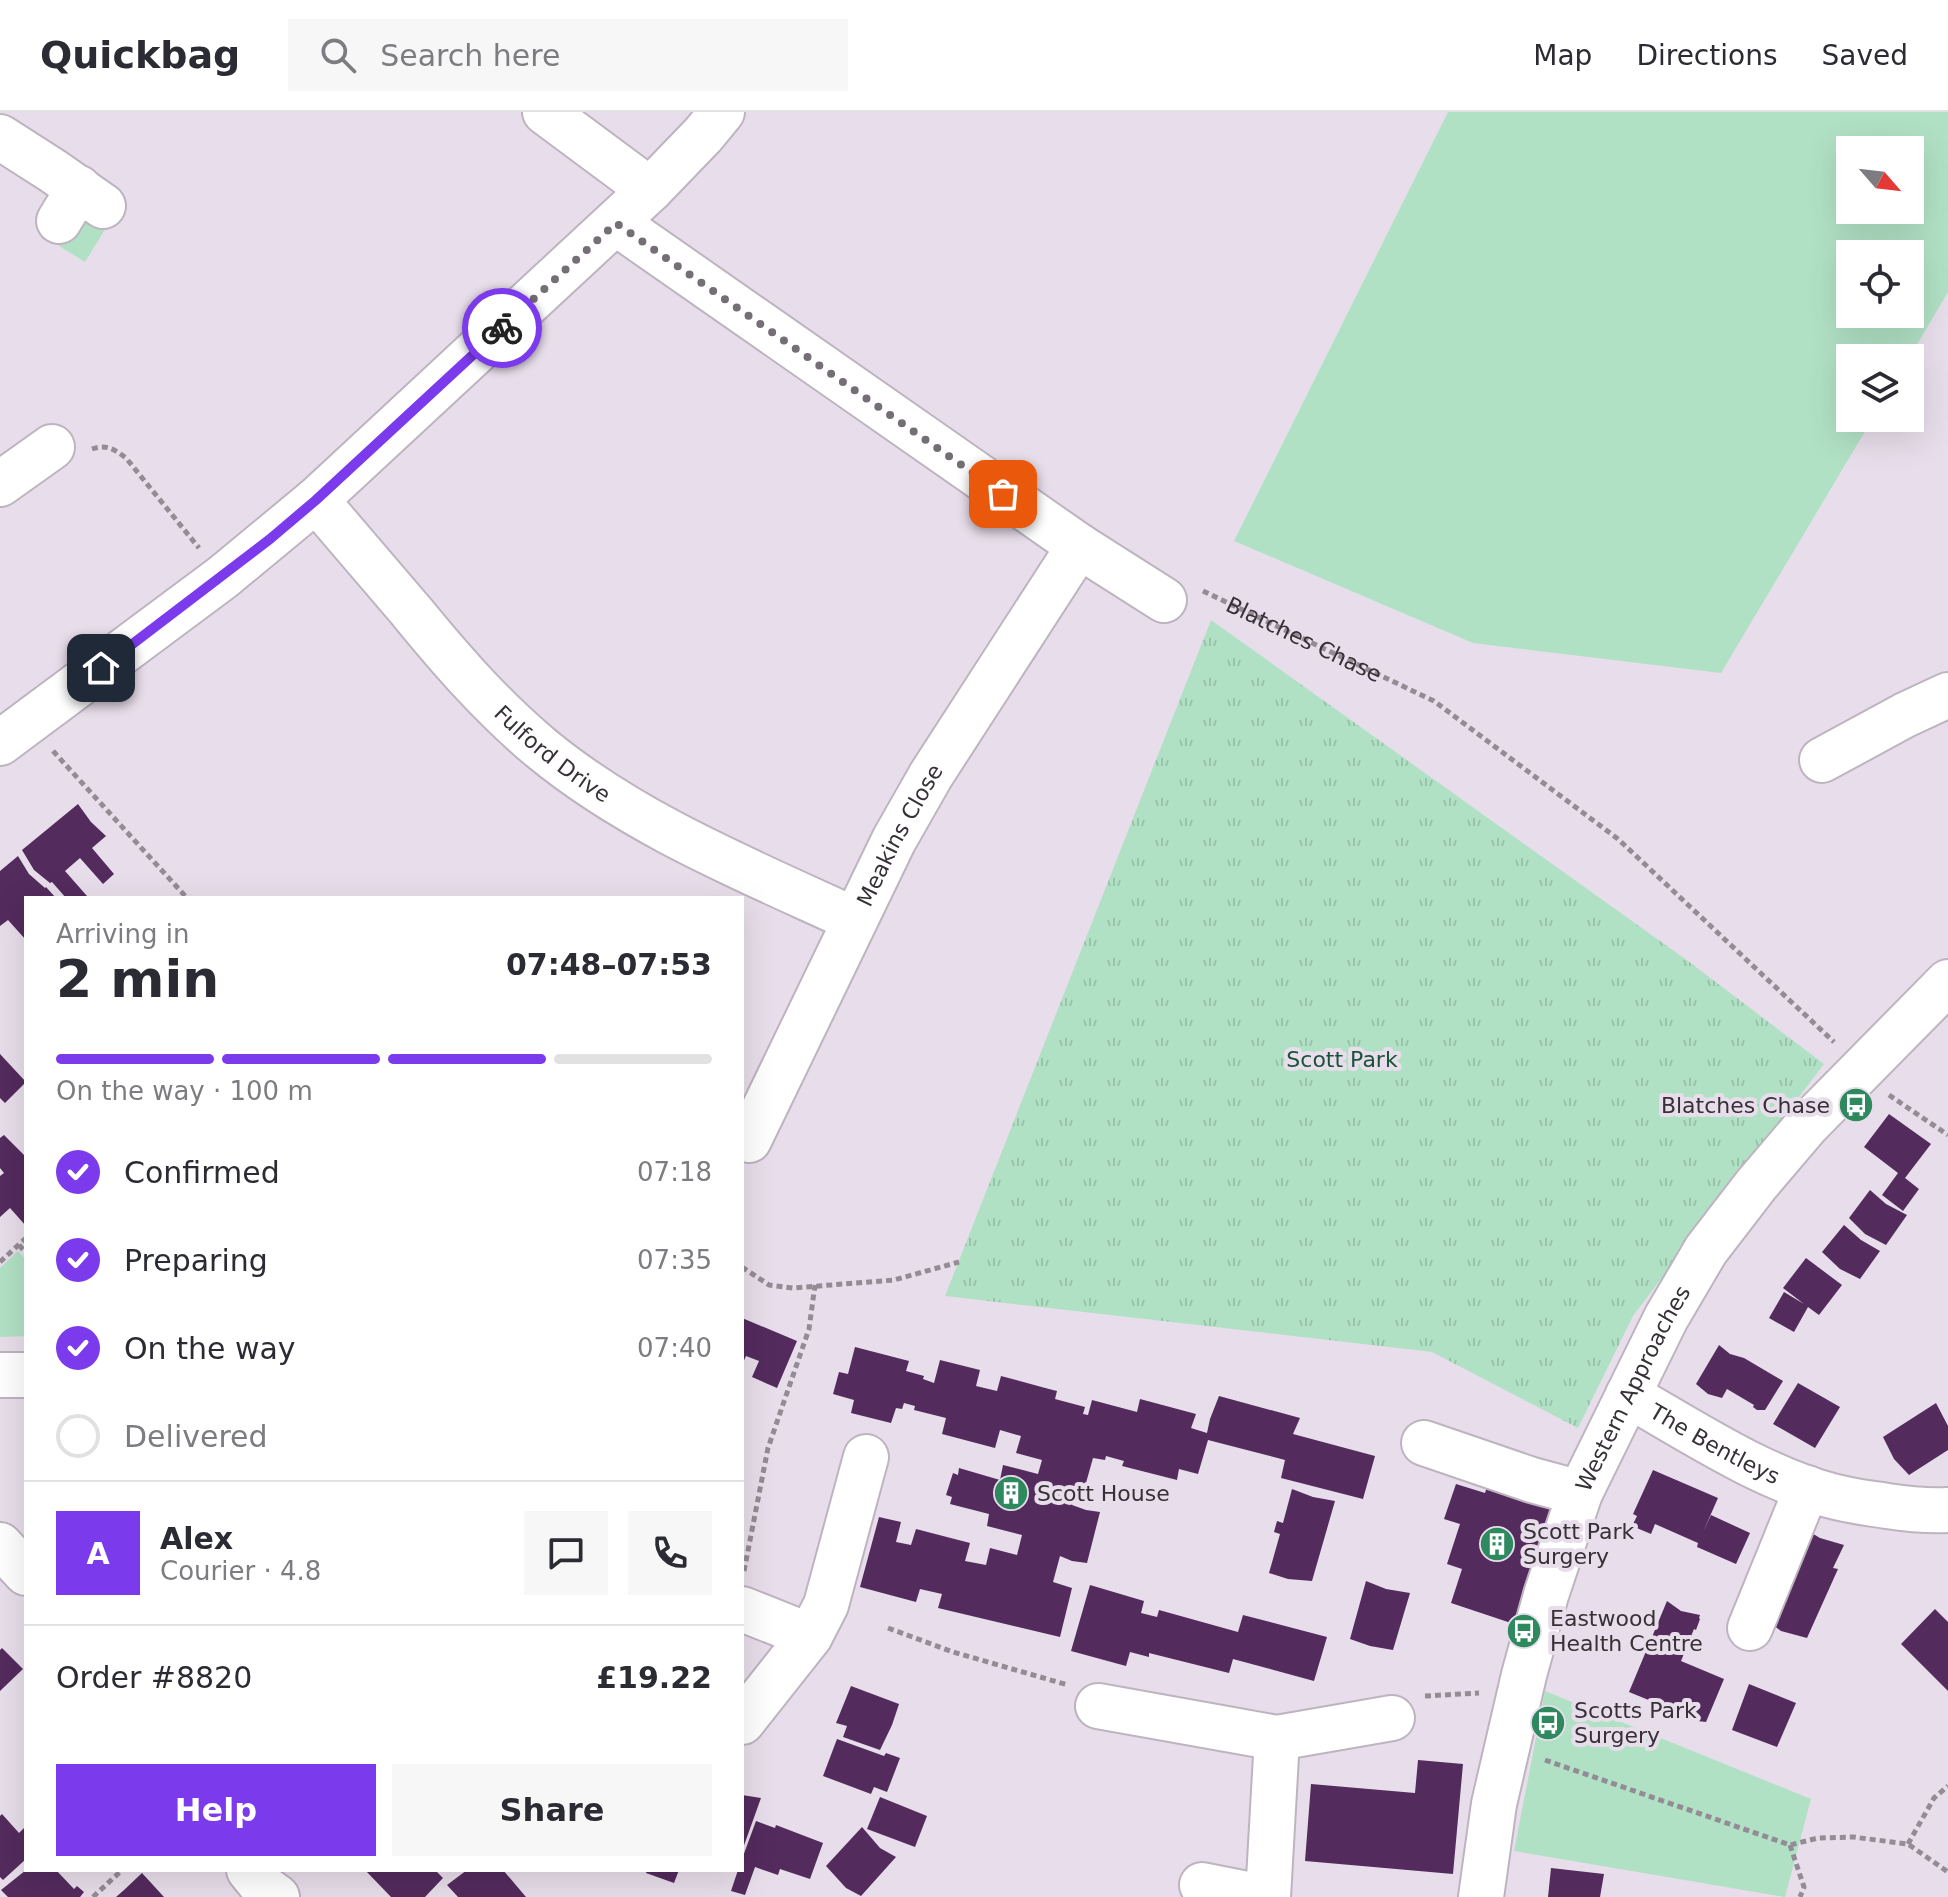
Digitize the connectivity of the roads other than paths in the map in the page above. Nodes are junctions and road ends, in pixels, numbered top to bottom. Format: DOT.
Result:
graph roads {
  1 [pos="545,112"];
  2 [pos="722,112"];
  3 [pos="0,137"];
  4 [pos="650,190"];
  5 [pos="80,205"];
  6 [pos="616,223"];
  7 [pos="52,447"];
  8 [pos="2,478"];
  9 [pos="316,500"];
  10 [pos="1079,546"];
  11 [pos="1164,600"];
  12 [pos="1948,695"];
  13 [pos="14,732"];
  14 [pos="1822,760"];
  15 [pos="855,920"];
  16 [pos="1948,982"];
  17 [pos="749,1140"];
  18 [pos="0,1375"];
  19 [pos="24,1375"];
  20 [pos="1628,1395"];
  21 [pos="1424,1443"];
  22 [pos="866,1457"];
  23 [pos="1807,1488"];
  24 [pos="1580,1493"];
  25 [pos="1948,1510"];
  26 [pos="0,1545"];
  27 [pos="24,1571"];
  28 [pos="744,1592"];
  29 [pos="1750,1628"];
  30 [pos="810,1636"];
  31 [pos="1098,1706"];
  32 [pos="1392,1718"];
  33 [pos="744,1719"];
  34 [pos="1277,1738"];
  35 [pos="251,1872"];
  36 [pos="1202,1885"];
  37 [pos="277,1897"];
  38 [pos="1266,1897"];
  39 [pos="1481,1897"];
  1 -- 4 [label="street"];
  2 -- 4 [label="street"];
  3 -- 5 [label="street"];
  4 -- 6 [label="street"];
  6 -- 9 [label="street"];
  6 -- 10 [label="street"];
  7 -- 8 [label="street"];
  9 -- 13 [label="street"];
  9 -- 15 [label="street, Fulford Drive"];
  10 -- 11 [label="street"];
  10 -- 15 [label="street, Meakins Close"];
  12 -- 14 [label="street"];
  15 -- 17 [label="street, Meakins Close"];
  16 -- 20 [label="street, Western Approaches"];
  18 -- 19 [label="street"];
  20 -- 23 [label="street, The Bentleys"];
  20 -- 24 [label="street, Western Approaches"];
  21 -- 24 [label="street"];
  22 -- 30 [label="street"];
  23 -- 25 [label="street, The Bentleys"];
  23 -- 29 [label="street, The Bentleys"];
  24 -- 39 [label="street, Western Approaches"];
  26 -- 27 [label="street"];
  28 -- 30 [label="street"];
  30 -- 33 [label="street"];
  31 -- 34 [label="street"];
  32 -- 34 [label="street"];
  34 -- 38 [label="street"];
  35 -- 37 [label="street"];
  36 -- 38 [label="street"];
}
